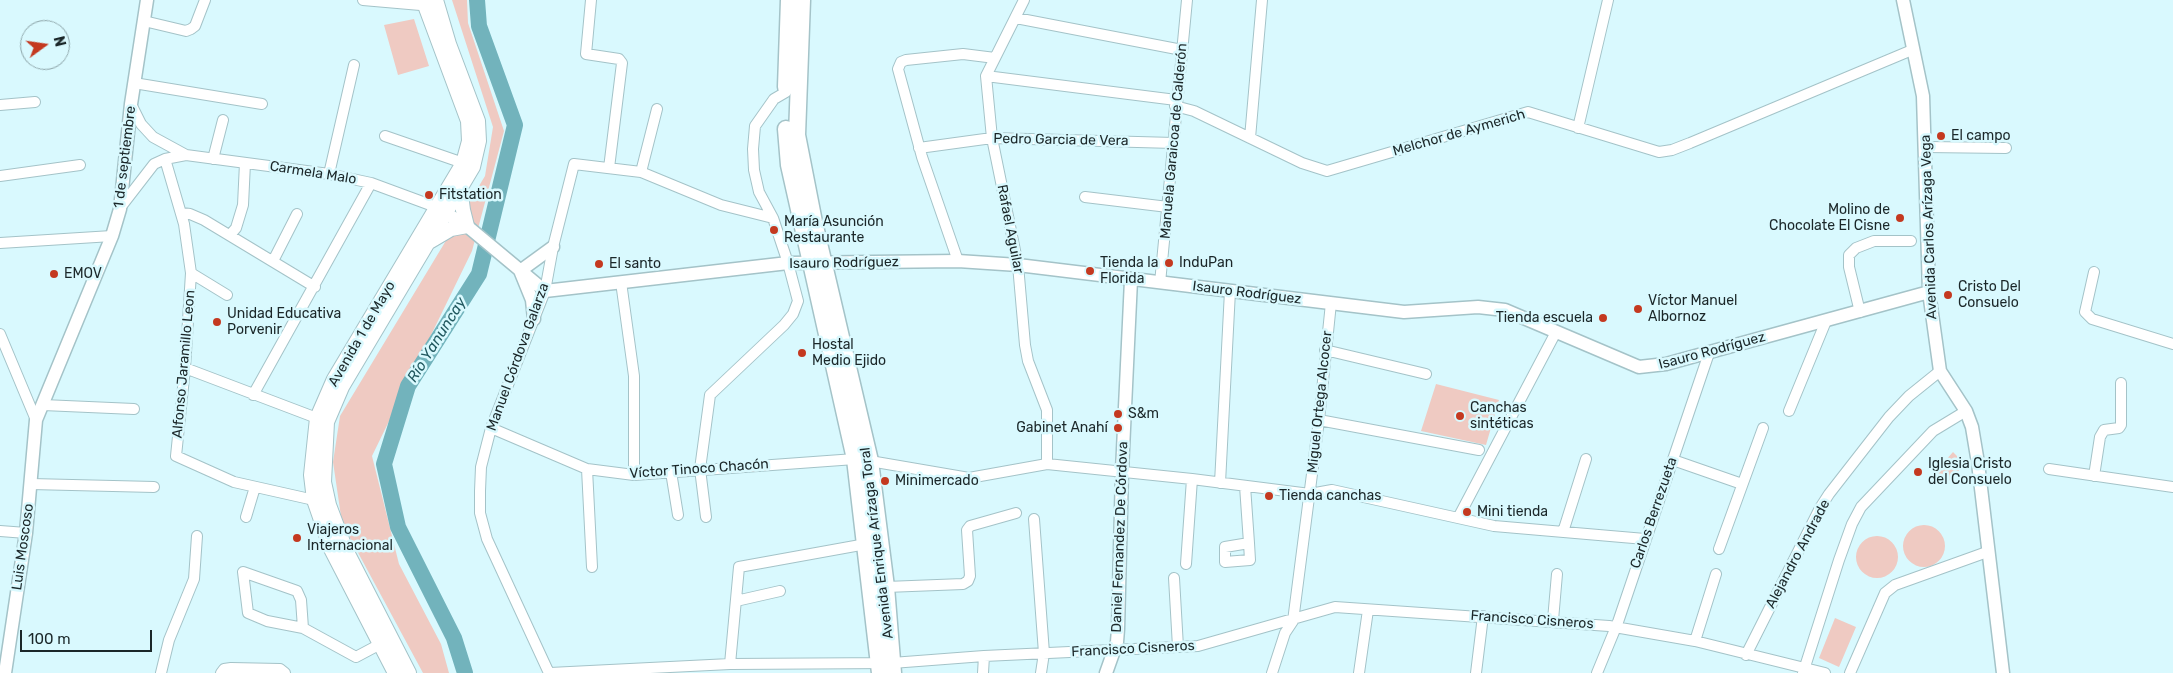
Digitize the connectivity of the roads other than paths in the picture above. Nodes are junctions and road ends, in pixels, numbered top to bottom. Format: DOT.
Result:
graph roads {
  1 [pos="147,0"];
  2 [pos="205,0"];
  3 [pos="363,0"];
  4 [pos="591,0"];
  5 [pos="789,0"];
  6 [pos="802,0"];
  7 [pos="1024,0"];
  8 [pos="1186,0"];
  9 [pos="1262,0"];
  10 [pos="1608,0"];
  11 [pos="1903,0"];
  12 [pos="430,3"];
  13 [pos="1016,18"];
  14 [pos="144,22"];
  15 [pos="1182,50"];
  16 [pos="1912,50"];
  17 [pos="995,58"];
  18 [pos="354,65"];
  19 [pos="986,76"];
  20 [pos="134,83"];
  21 [pos="786,92"];
  22 [pos="35,102"];
  23 [pos="1176,103"];
  24 [pos="131,104"];
  25 [pos="262,104"];
  26 [pos="0,105"];
  27 [pos="657,109"];
  28 [pos="222,120"];
  29 [pos="1578,128"];
  30 [pos="385,136"];
  31 [pos="992,138"];
  32 [pos="1250,138"];
  33 [pos="1174,143"];
  34 [pos="1926,147"];
  35 [pos="919,148"];
  36 [pos="2006,148"];
  37 [pos="186,154"];
  38 [pos="165,159"];
  39 [pos="213,159"];
  40 [pos="245,163"];
  41 [pos="80,165"];
  42 [pos="468,165"];
  43 [pos="609,168"];
  44 [pos="640,172"];
  45 [pos="329,174"];
  46 [pos="0,176"];
  47 [pos="371,183"];
  48 [pos="460,187"];
  49 [pos="1085,197"];
  50 [pos="1168,207"];
  51 [pos="120,209"];
  52 [pos="441,210"];
  53 [pos="182,213"];
  54 [pos="297,214"];
  55 [pos="773,218"];
  56 [pos="468,228"];
  57 [pos="230,235"];
  58 [pos="112,236"];
  59 [pos="1911,241"];
  60 [pos="0,243"];
  61 [pos="426,243"];
  62 [pos="553,247"];
  63 [pos="273,261"];
  64 [pos="817,262"];
  65 [pos="958,262"];
  66 [pos="788,263"];
  67 [pos="1018,265"];
  68 [pos="520,271"];
  69 [pos="2094,272"];
  70 [pos="191,273"];
  71 [pos="1131,280"];
  72 [pos="621,282"];
  73 [pos="1160,283"];
  74 [pos="315,287"];
  75 [pos="545,291"];
  76 [pos="1230,291"];
  77 [pos="1930,292"];
  78 [pos="227,295"];
  79 [pos="1331,303"];
  80 [pos="1860,312"];
  81 [pos="534,319"];
  82 [pos="1826,321"];
  83 [pos="1556,332"];
  84 [pos="0,334"];
  85 [pos="2173,344"];
  86 [pos="1325,350"];
  87 [pos="1709,353"];
  88 [pos="185,368"];
  89 [pos="1940,371"];
  90 [pos="1426,374"];
  91 [pos="2121,383"];
  92 [pos="253,395"];
  93 [pos="44,405"];
  94 [pos="134,409"];
  95 [pos="1789,411"];
  96 [pos="1966,411"];
  97 [pos="36,420"];
  98 [pos="322,420"];
  99 [pos="1319,420"];
  100 [pos="491,428"];
  101 [pos="1763,428"];
  102 [pos="1478,450"];
  103 [pos="1586,459"];
  104 [pos="862,460"];
  105 [pos="1673,460"];
  106 [pos="1047,464"];
  107 [pos="586,469"];
  108 [pos="700,469"];
  109 [pos="2049,469"];
  110 [pos="672,472"];
  111 [pos="1122,472"];
  112 [pos="634,475"];
  113 [pos="2094,476"];
  114 [pos="1192,479"];
  115 [pos="1220,483"];
  116 [pos="31,484"];
  117 [pos="1742,484"];
  118 [pos="1245,486"];
  119 [pos="154,487"];
  120 [pos="255,487"];
  121 [pos="2173,487"];
  122 [pos="1310,494"];
  123 [pos="314,500"];
  124 [pos="1016,513"];
  125 [pos="678,515"];
  126 [pos="246,517"];
  127 [pos="706,517"];
  128 [pos="1458,518"];
  129 [pos="1034,519"];
  130 [pos="0,531"];
  131 [pos="1563,532"];
  132 [pos="26,533"];
  133 [pos="197,536"];
  134 [pos="1645,539"];
  135 [pos="1249,543"];
  136 [pos="866,544"];
  137 [pos="1719,549"];
  138 [pos="1988,552"];
  139 [pos="1186,564"];
  140 [pos="592,567"];
  141 [pos="1557,574"];
  142 [pos="1716,574"];
  143 [pos="1174,578"];
  144 [pos="886,587"];
  145 [pos="780,591"];
  146 [pos="736,601"];
  147 [pos="1368,610"];
  148 [pos="1483,616"];
  149 [pos="1553,620"];
  150 [pos="1293,621"];
  151 [pos="1616,627"];
  152 [pos="303,628"];
  153 [pos="386,641"];
  154 [pos="1695,641"];
  155 [pos="1178,647"];
  156 [pos="4,649"];
  157 [pos="1114,650"];
  158 [pos="1044,653"];
  159 [pos="1746,655"];
  160 [pos="2000,655"];
  161 [pos="984,656"];
  162 [pos="730,664"];
  163 [pos="886,668"];
  164 [pos="669,670"];
  165 [pos="1805,671"];
  166 [pos="5,673"];
  167 [pos="160,673"];
  168 [pos="221,673"];
  169 [pos="285,673"];
  170 [pos="395,673"];
  171 [pos="410,673"];
  172 [pos="550,673"];
  173 [pos="984,673"];
  174 [pos="1042,673"];
  175 [pos="1106,673"];
  176 [pos="1272,673"];
  177 [pos="1359,673"];
  178 [pos="1476,673"];
  179 [pos="1597,673"];
  180 [pos="1825,673"];
  181 [pos="1850,673"];
  182 [pos="1997,673"];
  183 [pos="2003,673"];
  1 -- 14 [label="street, 1 de septiembre"];
  2 -- 14 [label="street"];
  3 -- 12 [label="street"];
  4 -- 43 [label="street"];
  5 -- 21 [label="main road, Avenida Enrique Arízaga Toral"];
  6 -- 64 [label="main road, Avenida Enrique Arízaga Toral"];
  7 -- 13 [label="street"];
  8 -- 15 [label="street, Manuela Garaicoa de Calderón"];
  9 -- 32 [label="street"];
  10 -- 29 [label="street"];
  11 -- 16 [label="street, Avenida Carlos Arízaga Vega"];
  12 -- 42 [label="main road, Avenida 1 de Mayo"];
  13 -- 15 [label="street"];
  13 -- 17 [label="street"];
  14 -- 20 [label="street, 1 de septiembre"];
  15 -- 23 [label="street, Manuela Garaicoa de Calderón"];
  16 -- 29 [label="street, Melchor de Aymerich"];
  16 -- 34 [label="street, Avenida Carlos Arízaga Vega"];
  17 -- 19 [label="street"];
  17 -- 35 [label="street"];
  18 -- 45 [label="street"];
  19 -- 23 [label="street, Melchor de Aymerich"];
  19 -- 31 [label="street, Rafael Aguilar"];
  20 -- 24 [label="street, 1 de septiembre"];
  20 -- 25 [label="street"];
  21 -- 55 [label="street"];
  21 -- 64 [label="main road, Avenida Enrique Arízaga Toral"];
  22 -- 26 [label="street"];
  23 -- 32 [label="street, Melchor de Aymerich"];
  23 -- 33 [label="street, Manuela Garaicoa de Calderón"];
  24 -- 37 [label="street, Carmela Malo"];
  24 -- 51 [label="street, 1 de septiembre"];
  27 -- 44 [label="street"];
  28 -- 39 [label="street"];
  29 -- 32 [label="street, Melchor de Aymerich"];
  30 -- 42 [label="street"];
  31 -- 33 [label="street, Pedro Garcia de Vera"];
  31 -- 35 [label="street, Pedro Garcia de Vera"];
  31 -- 67 [label="street, Rafael Aguilar"];
  33 -- 50 [label="street, Manuela Garaicoa de Calderón"];
  34 -- 36 [label="street"];
  34 -- 77 [label="street, Avenida Carlos Arízaga Vega"];
  35 -- 65 [label="street"];
  37 -- 38 [label="street, Carmela Malo"];
  37 -- 39 [label="street, Carmela Malo"];
  38 -- 51 [label="street, Carmela Malo"];
  38 -- 53 [label="street, Alfonso Jaramillo Leon"];
  39 -- 40 [label="street, Carmela Malo"];
  40 -- 45 [label="street, Carmela Malo"];
  40 -- 57 [label="street"];
  41 -- 46 [label="street"];
  42 -- 48 [label="main road, Avenida 1 de Mayo"];
  42 -- 52 [label="main road, Avenida 1 de Mayo"];
  43 -- 44 [label="street, Manuel Córdova Galarza"];
  43 -- 62 [label="street, Manuel Córdova Galarza"];
  44 -- 55 [label="street, Manuel Córdova Galarza"];
  45 -- 47 [label="street, Carmela Malo"];
  47 -- 52 [label="street, Carmela Malo"];
  47 -- 74 [label="street"];
  48 -- 52 [label="main road, Avenida 1 de Mayo"];
  48 -- 56 [label="main road"];
  49 -- 50 [label="street"];
  50 -- 73 [label="street, Manuela Garaicoa de Calderón"];
  51 -- 58 [label="street, 1 de septiembre"];
  52 -- 56 [label="street"];
  52 -- 61 [label="main road, Avenida 1 de Mayo"];
  52 -- 98 [label="main road, Avenida 1 de Mayo"];
  53 -- 57 [label="street"];
  53 -- 70 [label="street, Alfonso Jaramillo Leon"];
  54 -- 63 [label="street"];
  55 -- 66 [label="street"];
  56 -- 61 [label="main road"];
  56 -- 68 [label="street"];
  57 -- 63 [label="street"];
  58 -- 60 [label="street"];
  58 -- 93 [label="street, 1 de septiembre"];
  59 -- 80 [label="street"];
  61 -- 98 [label="main road, Avenida 1 de Mayo"];
  62 -- 68 [label="street"];
  62 -- 75 [label="street, Manuel Córdova Galarza"];
  63 -- 74 [label="street"];
  64 -- 65 [label="street, Isauro Rodríguez"];
  64 -- 66 [label="street, Isauro Rodríguez"];
  64 -- 104 [label="main road, Avenida Enrique Arízaga Toral"];
  65 -- 67 [label="street, Isauro Rodríguez"];
  66 -- 72 [label="street, Isauro Rodríguez"];
  66 -- 108 [label="street"];
  67 -- 71 [label="street, Isauro Rodríguez"];
  67 -- 106 [label="street, Rafael Aguilar"];
  68 -- 75 [label="street"];
  68 -- 81 [label="street"];
  69 -- 85 [label="street"];
  70 -- 78 [label="street"];
  70 -- 88 [label="street, Alfonso Jaramillo Leon"];
  71 -- 73 [label="street, Isauro Rodríguez"];
  71 -- 111 [label="street, Daniel Fernandez De Córdova"];
  72 -- 75 [label="street, Isauro Rodríguez"];
  72 -- 112 [label="street"];
  73 -- 76 [label="street, Isauro Rodríguez"];
  74 -- 92 [label="street"];
  75 -- 81 [label="street, Manuel Córdova Galarza"];
  76 -- 79 [label="street, Isauro Rodríguez"];
  76 -- 115 [label="street"];
  77 -- 80 [label="street, Isauro Rodríguez"];
  77 -- 89 [label="street, Avenida Carlos Arízaga Vega"];
  79 -- 83 [label="street, Isauro Rodríguez"];
  79 -- 86 [label="street, Miguel Ortega Alcocer"];
  80 -- 82 [label="street, Isauro Rodríguez"];
  81 -- 100 [label="street, Manuel Córdova Galarza"];
  82 -- 87 [label="street, Isauro Rodríguez"];
  82 -- 95 [label="street"];
  83 -- 87 [label="street, Isauro Rodríguez"];
  83 -- 128 [label="street"];
  84 -- 97 [label="street"];
  86 -- 90 [label="street"];
  86 -- 99 [label="street, Miguel Ortega Alcocer"];
  87 -- 105 [label="street, Carlos Berrezueta"];
  88 -- 92 [label="street"];
  88 -- 120 [label="street, Alfonso Jaramillo Leon"];
  89 -- 96 [label="street, Avenida Carlos Arízaga Vega"];
  89 -- 159 [label="street, Alejandro Andrade"];
  91 -- 113 [label="street"];
  92 -- 98 [label="street"];
  93 -- 94 [label="street"];
  93 -- 97 [label="street, 1 de septiembre"];
  96 -- 138 [label="street, Avenida Carlos Arízaga Vega"];
  96 -- 165 [label="street"];
  97 -- 116 [label="street, Luis Moscoso"];
  98 -- 123 [label="main road, Avenida 1 de Mayo"];
  98 -- 153 [label="main road, Avenida 1 de Mayo"];
  99 -- 102 [label="street"];
  99 -- 122 [label="street, Miguel Ortega Alcocer"];
  100 -- 107 [label="street, Víctor Tinoco Chacón"];
  100 -- 172 [label="street, Manuel Córdova Galarza"];
  101 -- 117 [label="street"];
  103 -- 131 [label="street"];
  104 -- 106 [label="street, Víctor Tinoco Chacón"];
  104 -- 108 [label="street, Víctor Tinoco Chacón"];
  104 -- 136 [label="main road, Avenida Enrique Arízaga Toral"];
  104 -- 144 [label="main road, Avenida Enrique Arízaga Toral"];
  105 -- 117 [label="street"];
  105 -- 134 [label="street, Carlos Berrezueta"];
  106 -- 111 [label="street, Víctor Tinoco Chacón"];
  107 -- 112 [label="street, Víctor Tinoco Chacón"];
  107 -- 140 [label="street"];
  108 -- 110 [label="street, Víctor Tinoco Chacón"];
  108 -- 127 [label="street"];
  109 -- 113 [label="street"];
  110 -- 112 [label="street, Víctor Tinoco Chacón"];
  110 -- 125 [label="street"];
  111 -- 114 [label="street, Víctor Tinoco Chacón"];
  111 -- 157 [label="street, Daniel Fernandez De Córdova"];
  113 -- 121 [label="street"];
  114 -- 115 [label="street, Víctor Tinoco Chacón"];
  114 -- 139 [label="street"];
  115 -- 118 [label="street, Víctor Tinoco Chacón"];
  116 -- 119 [label="street"];
  116 -- 132 [label="street, Luis Moscoso"];
  117 -- 137 [label="street"];
  118 -- 122 [label="street, Víctor Tinoco Chacón"];
  118 -- 135 [label="street"];
  120 -- 123 [label="street, Alfonso Jaramillo Leon"];
  120 -- 126 [label="street"];
  122 -- 128 [label="street, Víctor Tinoco Chacón"];
  122 -- 150 [label="street, Miguel Ortega Alcocer"];
  123 -- 153 [label="main road, Avenida 1 de Mayo"];
  124 -- 144 [label="street"];
  128 -- 131 [label="street, Víctor Tinoco Chacón"];
  129 -- 158 [label="street"];
  130 -- 132 [label="street"];
  131 -- 134 [label="street, Víctor Tinoco Chacón"];
  132 -- 156 [label="street, Luis Moscoso"];
  133 -- 167 [label="street"];
  134 -- 151 [label="street, Carlos Berrezueta"];
  136 -- 146 [label="street"];
  136 -- 163 [label="main road, Avenida Enrique Arízaga Toral"];
  138 -- 160 [label="street, Avenida Carlos Arízaga Vega"];
  138 -- 181 [label="street"];
  141 -- 149 [label="street"];
  142 -- 154 [label="street"];
  143 -- 155 [label="street"];
  144 -- 163 [label="main road, Avenida Enrique Arízaga Toral"];
  145 -- 146 [label="street"];
  146 -- 162 [label="street"];
  147 -- 148 [label="street, Francisco Cisneros"];
  147 -- 150 [label="street, Francisco Cisneros"];
  147 -- 177 [label="street"];
  148 -- 149 [label="street, Francisco Cisneros"];
  148 -- 178 [label="street"];
  149 -- 151 [label="street, Francisco Cisneros"];
  150 -- 155 [label="street, Francisco Cisneros"];
  150 -- 176 [label="street, Miguel Ortega Alcocer"];
  151 -- 154 [label="street, Francisco Cisneros"];
  151 -- 179 [label="street, Carlos Berrezueta"];
  152 -- 152 [label="street"];
  152 -- 153 [label="street"];
  153 -- 170 [label="main road, Avenida 1 de Mayo"];
  153 -- 171 [label="main road, Avenida 1 de Mayo"];
  154 -- 159 [label="street, Francisco Cisneros"];
  155 -- 157 [label="street, Francisco Cisneros"];
  156 -- 166 [label="street, Luis Moscoso"];
  157 -- 158 [label="street, Francisco Cisneros"];
  157 -- 175 [label="street, Daniel Fernandez De Córdova"];
  158 -- 161 [label="street, Francisco Cisneros"];
  158 -- 174 [label="street"];
  159 -- 165 [label="street, Francisco Cisneros"];
  160 -- 182 [label="street, Avenida Carlos Arízaga Vega"];
  160 -- 183 [label="street, Avenida Carlos Arízaga Vega"];
  161 -- 163 [label="street, Francisco Cisneros"];
  161 -- 173 [label="street"];
  162 -- 163 [label="street, Francisco Cisneros"];
  162 -- 164 [label="street, Francisco Cisneros"];
  164 -- 172 [label="street, Francisco Cisneros"];
  165 -- 180 [label="street, Francisco Cisneros"];
  168 -- 169 [label="street"];
}
